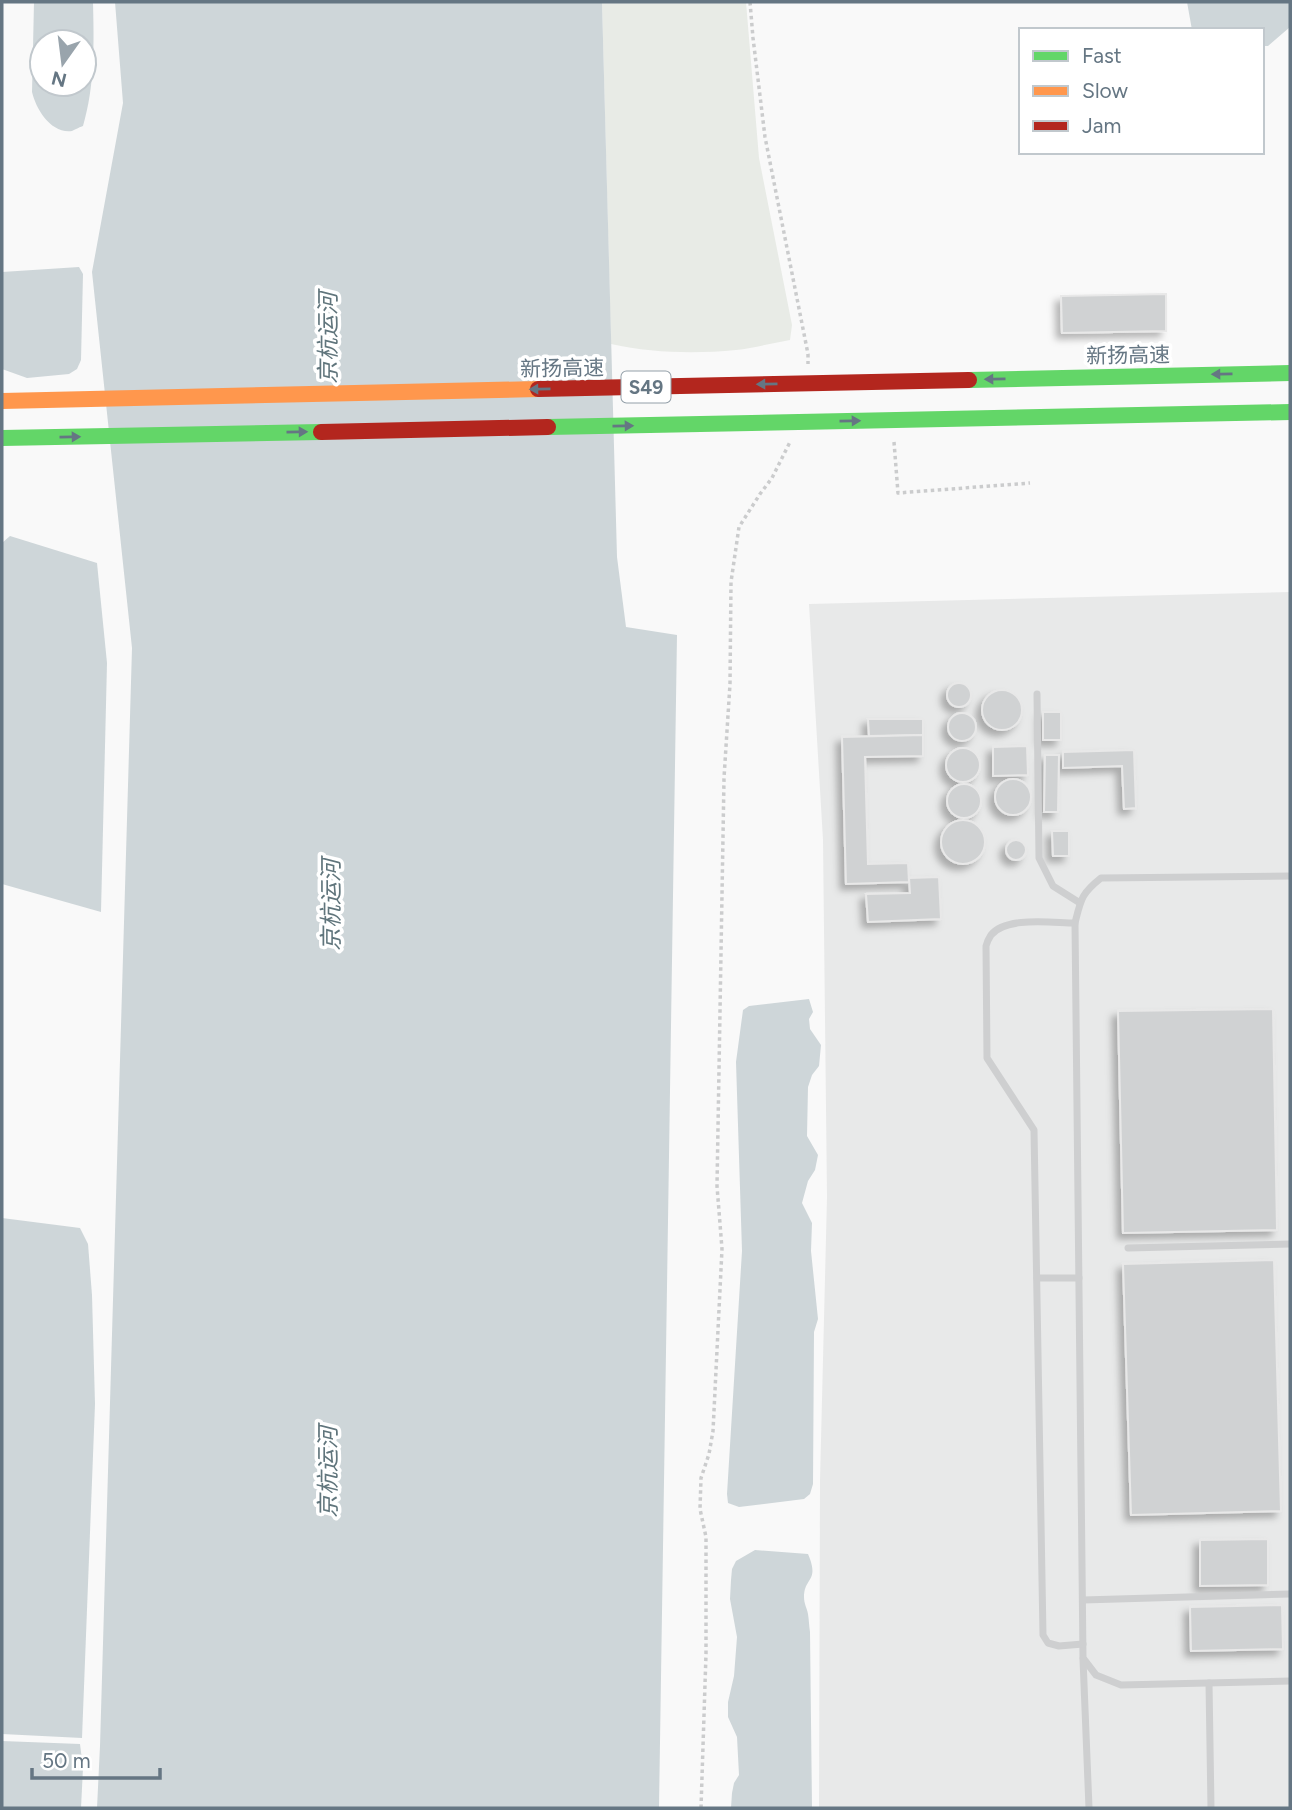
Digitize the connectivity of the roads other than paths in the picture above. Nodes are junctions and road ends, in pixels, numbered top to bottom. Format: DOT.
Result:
graph roads {
  1 [pos="1290,373"];
  2 [pos="2,401"];
  3 [pos="1290,412"];
  4 [pos="2,438"];
  5 [pos="1037,694"];
  6 [pos="1290,876"];
  7 [pos="1080,904"];
  8 [pos="1075,923"];
  9 [pos="1290,1244"];
  10 [pos="1128,1248"];
  11 [pos="1037,1278"];
  12 [pos="1079,1278"];
  13 [pos="1290,1594"];
  14 [pos="1083,1600"];
  15 [pos="1083,1644"];
  16 [pos="1083,1658"];
  17 [pos="1290,1681"];
  18 [pos="1209,1683"];
  19 [pos="1089,1808"];
  20 [pos="1211,1808"];
  1 -- 2 [label="highway, 新扬高速 / S49, one-way"];
  4 -- 3 [label="highway, S49, one-way"];
  5 -- 7 [label="lane"];
  6 -- 7 [label="lane"];
  7 -- 8 [label="lane"];
  8 -- 11 [label="lane"];
  8 -- 12 [label="lane"];
  9 -- 10 [label="lane"];
  11 -- 12 [label="lane"];
  11 -- 15 [label="lane"];
  12 -- 14 [label="lane"];
  13 -- 14 [label="lane"];
  14 -- 15 [label="lane"];
  15 -- 16 [label="lane"];
  16 -- 18 [label="lane"];
  16 -- 19 [label="lane"];
  17 -- 18 [label="lane"];
  18 -- 20 [label="lane"];
}
